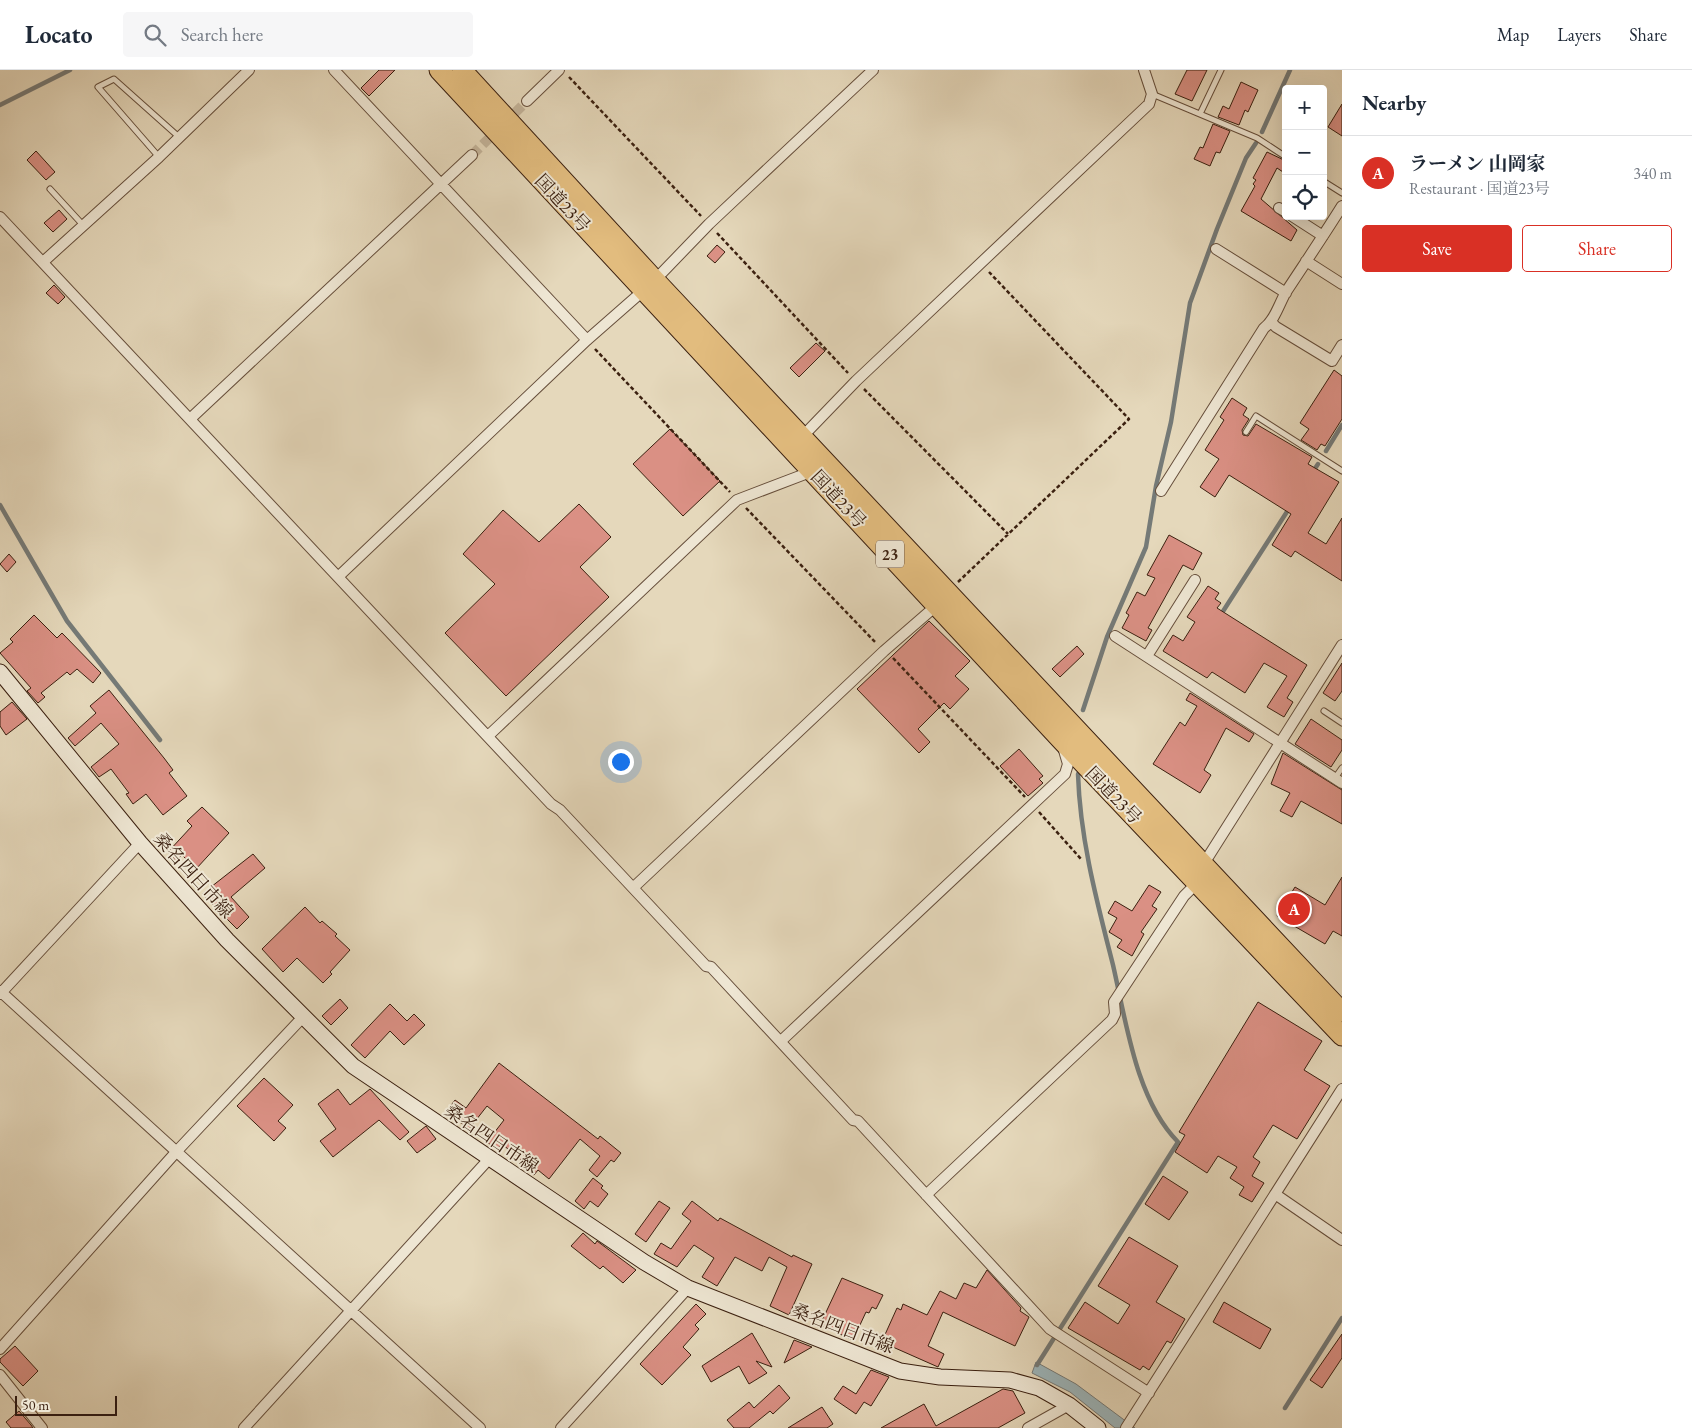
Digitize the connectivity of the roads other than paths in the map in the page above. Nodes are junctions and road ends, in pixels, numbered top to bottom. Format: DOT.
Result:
graph roads {
  1 [pos="249,70"];
  2 [pos="334,70"];
  3 [pos="439,70"];
  4 [pos="462,70"];
  5 [pos="560,70"];
  6 [pos="873,70"];
  7 [pos="1144,70"];
  8 [pos="1222,70"];
  9 [pos="1152,94"];
  10 [pos="527,101"];
  11 [pos="1200,114"];
  12 [pos="179,138"];
  13 [pos="1282,154"];
  14 [pos="472,155"];
  15 [pos="159,157"];
  16 [pos="441,183"];
  17 [pos="1327,184"];
  18 [pos="50,189"];
  19 [pos="1342,193"];
  20 [pos="1342,206"];
  21 [pos="0,217"];
  22 [pos="1298,220"];
  23 [pos="83,226"];
  24 [pos="1323,236"];
  25 [pos="1216,249"];
  26 [pos="43,262"];
  27 [pos="1306,262"];
  28 [pos="1342,284"];
  29 [pos="650,285"];
  30 [pos="1286,293"];
  31 [pos="1271,322"];
  32 [pos="587,340"];
  33 [pos="1342,345"];
  34 [pos="190,419"];
  35 [pos="1246,432"];
  36 [pos="802,437"];
  37 [pos="813,471"];
  38 [pos="1342,471"];
  39 [pos="1161,491"];
  40 [pos="339,576"];
  41 [pos="1195,580"];
  42 [pos="943,599"];
  43 [pos="1115,636"];
  44 [pos="1342,645"];
  45 [pos="1147,656"];
  46 [pos="0,672"];
  47 [pos="1324,712"];
  48 [pos="1342,724"];
  49 [pos="488,736"];
  50 [pos="1062,741"];
  51 [pos="1281,742"];
  52 [pos="1342,768"];
  53 [pos="1339,781"];
  54 [pos="140,843"];
  55 [pos="1200,874"];
  56 [pos="634,887"];
  57 [pos="0,993"];
  58 [pos="1342,1012"];
  59 [pos="302,1018"];
  60 [pos="1342,1036"];
  61 [pos="781,1041"];
  62 [pos="1342,1089"];
  63 [pos="177,1152"];
  64 [pos="489,1159"];
  65 [pos="1275,1194"];
  66 [pos="926,1195"];
  67 [pos="1342,1240"];
  68 [pos="688,1288"];
  69 [pos="351,1310"];
  70 [pos="0,1349"];
  71 [pos="0,1375"];
  72 [pos="1149,1393"];
  73 [pos="1069,1405"];
  74 [pos="42,1428"];
  75 [pos="244,1428"];
  76 [pos="480,1428"];
  77 [pos="561,1428"];
  78 [pos="1028,1428"];
  79 [pos="1098,1428"];
  80 [pos="1126,1428"];
  1 -- 12 [label="street"];
  2 -- 16 [label="street"];
  3 -- 29 [label="highway, 国道23号 / 23"];
  4 -- 29 [label="highway, 国道23号 / 23"];
  5 -- 10 [label="street"];
  6 -- 29 [label="street"];
  7 -- 9 [label="street"];
  8 -- 11 [label="lane"];
  9 -- 11 [label="lane"];
  9 -- 36 [label="street"];
  11 -- 13 [label="lane"];
  12 -- 15 [label="street"];
  12 -- 15 [label="lane"];
  14 -- 16 [label="street"];
  15 -- 23 [label="street"];
  16 -- 32 [label="street"];
  16 -- 34 [label="street"];
  17 -- 19 [label="lane"];
  18 -- 23 [label="lane"];
  20 -- 24 [label="street"];
  21 -- 26 [label="street"];
  22 -- 24 [label="street"];
  23 -- 26 [label="street"];
  24 -- 27 [label="street"];
  25 -- 30 [label="street"];
  26 -- 34 [label="street"];
  27 -- 28 [label="street"];
  27 -- 30 [label="street"];
  29 -- 32 [label="street"];
  29 -- 36 [label="highway, 国道23号 / 23"];
  29 -- 37 [label="highway, 国道23号 / 23"];
  30 -- 31 [label="street"];
  31 -- 33 [label="street"];
  31 -- 39 [label="street"];
  32 -- 40 [label="street"];
  34 -- 40 [label="street"];
  35 -- 38 [label="lane"];
  36 -- 42 [label="highway, 国道23号 / 23"];
  37 -- 42 [label="highway, 国道23号 / 23"];
  37 -- 49 [label="street"];
  40 -- 49 [label="street"];
  41 -- 45 [label="street"];
  42 -- 50 [label="highway, 国道23号 / 23"];
  42 -- 55 [label="highway, 国道23号 / 23"];
  42 -- 56 [label="street"];
  43 -- 45 [label="street"];
  44 -- 51 [label="street"];
  45 -- 51 [label="street"];
  46 -- 54 [label="main road, 桑名四日市線"];
  47 -- 48 [label="lane"];
  49 -- 56 [label="street"];
  50 -- 55 [label="highway, 国道23号 / 23"];
  50 -- 61 [label="street"];
  51 -- 53 [label="street"];
  51 -- 55 [label="street"];
  52 -- 53 [label="lane"];
  54 -- 57 [label="street"];
  54 -- 59 [label="main road, 桑名四日市線"];
  55 -- 58 [label="highway, 国道23号 / 23"];
  55 -- 60 [label="highway, 国道23号 / 23"];
  55 -- 66 [label="street"];
  56 -- 61 [label="street"];
  57 -- 63 [label="street"];
  59 -- 63 [label="street"];
  59 -- 64 [label="main road, 桑名四日市線"];
  61 -- 66 [label="street"];
  62 -- 65 [label="street"];
  63 -- 69 [label="street"];
  63 -- 70 [label="street"];
  64 -- 68 [label="main road, 桑名四日市線"];
  64 -- 69 [label="street"];
  65 -- 67 [label="street"];
  65 -- 72 [label="street"];
  66 -- 72 [label="street"];
  68 -- 73 [label="main road, 桑名四日市線"];
  68 -- 77 [label="street"];
  69 -- 75 [label="street"];
  69 -- 76 [label="street"];
  71 -- 74 [label="street"];
  72 -- 80 [label="street"];
  73 -- 78 [label="street"];
  73 -- 79 [label="main road, 桑名四日市線"];
}
